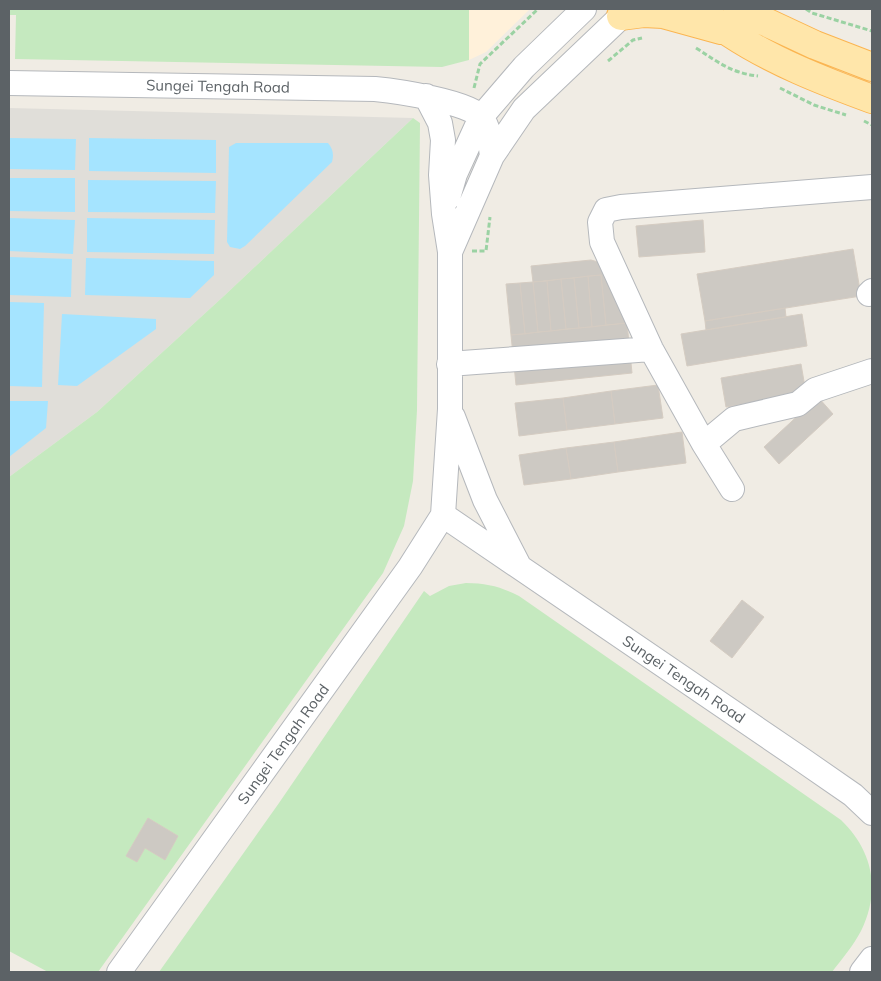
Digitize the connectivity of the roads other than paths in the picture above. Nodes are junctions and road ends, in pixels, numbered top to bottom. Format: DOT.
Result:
graph roads {
  1 [pos="584,9"];
  2 [pos="701,9"];
  3 [pos="762,9"];
  4 [pos="625,13"];
  5 [pos="734,21"];
  6 [pos="792,34"];
  7 [pos="872,67"];
  8 [pos="9,83"];
  9 [pos="426,96"];
  10 [pos="524,109"];
  11 [pos="866,109"];
  12 [pos="475,113"];
  13 [pos="492,156"];
  14 [pos="872,187"];
  15 [pos="444,214"];
  16 [pos="450,252"];
  17 [pos="651,350"];
  18 [pos="449,364"];
  19 [pos="872,371"];
  20 [pos="450,409"];
  21 [pos="704,444"];
  22 [pos="732,489"];
  23 [pos="444,515"];
  24 [pos="520,568"];
  25 [pos="872,813"];
  26 [pos="872,959"];
  27 [pos="119,972"];
  28 [pos="862,972"];
  1 -- 12 [label="street, Sungei Tengah Road"];
  2 -- 5 [label="main road"];
  3 -- 6 [label="main road"];
  4 -- 5 [label="main road"];
  4 -- 10 [label="street, Sungei Tengah Road"];
  5 -- 6 [label="main road"];
  5 -- 11 [label="main road"];
  6 -- 7 [label="main road"];
  8 -- 9 [label="street, Sungei Tengah Road"];
  9 -- 12 [label="street, Sungei Tengah Road"];
  9 -- 15 [label="street, Sungei Tengah Road"];
  10 -- 12 [label="street, Sungei Tengah Road"];
  10 -- 13 [label="street, Sungei Tengah Road"];
  12 -- 13 [label="street"];
  12 -- 15 [label="street, Sungei Tengah Road"];
  13 -- 16 [label="street, Sungei Tengah Road"];
  14 -- 17 [label="street"];
  15 -- 16 [label="street, Sungei Tengah Road"];
  16 -- 18 [label="street, Sungei Tengah Road"];
  17 -- 18 [label="street"];
  17 -- 21 [label="street"];
  18 -- 20 [label="street, Sungei Tengah Road"];
  19 -- 21 [label="street"];
  20 -- 23 [label="street, Sungei Tengah Road"];
  20 -- 24 [label="street"];
  21 -- 22 [label="street"];
  23 -- 24 [label="street, Sungei Tengah Road"];
  23 -- 27 [label="street, Sungei Tengah Road"];
  24 -- 25 [label="street, Sungei Tengah Road"];
  26 -- 28 [label="street"];
}
